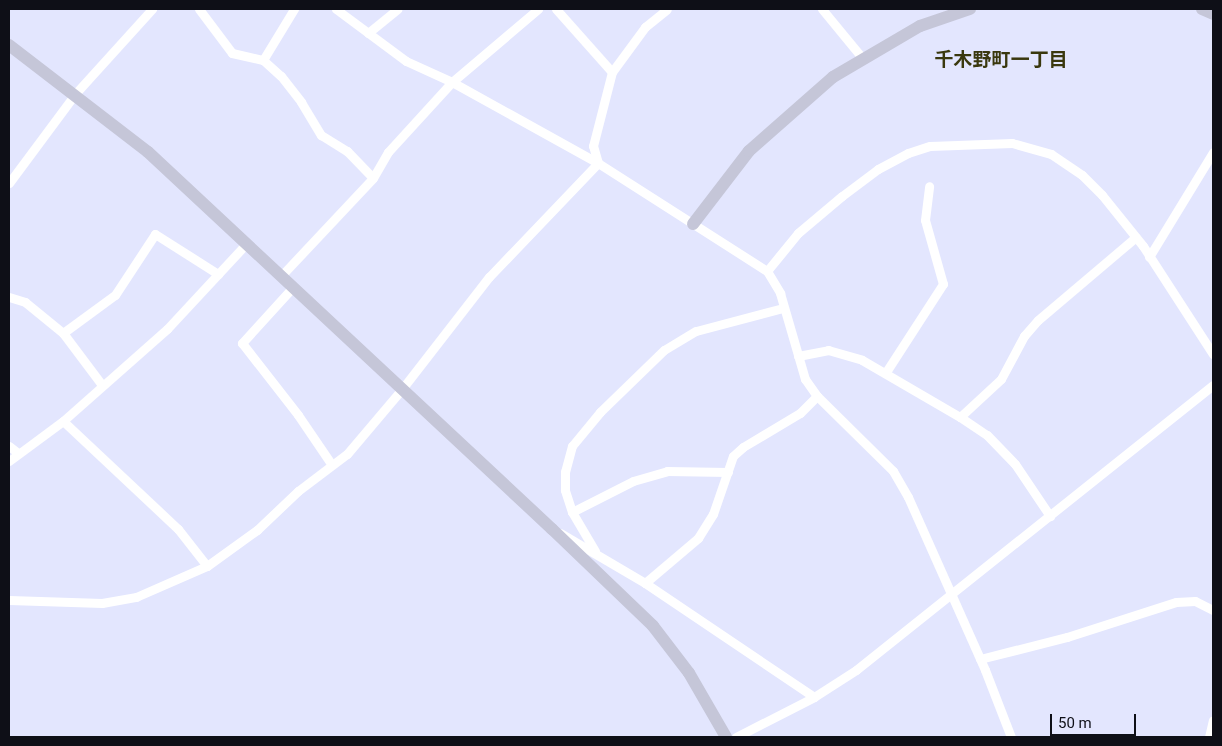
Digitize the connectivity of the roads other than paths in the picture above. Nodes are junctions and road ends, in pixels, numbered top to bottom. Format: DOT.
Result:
graph roads {
  1 [pos="152,9"];
  2 [pos="199,9"];
  3 [pos="294,9"];
  4 [pos="336,9"];
  5 [pos="398,9"];
  6 [pos="538,9"];
  7 [pos="556,9"];
  8 [pos="667,9"];
  9 [pos="822,9"];
  10 [pos="970,9"];
  11 [pos="1202,9"];
  12 [pos="1213,14"];
  13 [pos="368,33"];
  14 [pos="9,45"];
  15 [pos="263,60"];
  16 [pos="863,60"];
  17 [pos="612,72"];
  18 [pos="452,82"];
  19 [pos="75,94"];
  20 [pos="1213,152"];
  21 [pos="598,163"];
  22 [pos="373,178"];
  23 [pos="9,183"];
  24 [pos="929,186"];
  25 [pos="693,224"];
  26 [pos="1136,237"];
  27 [pos="247,243"];
  28 [pos="1149,257"];
  29 [pos="767,271"];
  30 [pos="218,274"];
  31 [pos="281,276"];
  32 [pos="293,287"];
  33 [pos="9,297"];
  34 [pos="783,308"];
  35 [pos="64,334"];
  36 [pos="1213,354"];
  37 [pos="798,356"];
  38 [pos="886,372"];
  39 [pos="102,385"];
  40 [pos="1213,385"];
  41 [pos="402,389"];
  42 [pos="817,396"];
  43 [pos="960,417"];
  44 [pos="63,421"];
  45 [pos="9,446"];
  46 [pos="18,453"];
  47 [pos="9,461"];
  48 [pos="332,465"];
  49 [pos="728,472"];
  50 [pos="572,512"];
  51 [pos="1050,516"];
  52 [pos="552,529"];
  53 [pos="596,551"];
  54 [pos="207,566"];
  55 [pos="645,583"];
  56 [pos="950,596"];
  57 [pos="9,600"];
  58 [pos="1213,610"];
  59 [pos="980,659"];
  60 [pos="814,697"];
  61 [pos="1213,720"];
  62 [pos="726,737"];
  63 [pos="736,737"];
  64 [pos="1011,737"];
  65 [pos="1208,737"];
  1 -- 19 [label="street"];
  2 -- 15 [label="street"];
  3 -- 15 [label="street"];
  4 -- 13 [label="street"];
  5 -- 13 [label="street"];
  6 -- 18 [label="street"];
  7 -- 17 [label="street"];
  8 -- 17 [label="street"];
  9 -- 16 [label="street"];
  10 -- 16 [label="street"];
  11 -- 12 [label="street"];
  13 -- 18 [label="street"];
  14 -- 19 [label="street"];
  15 -- 22 [label="street"];
  16 -- 25 [label="street"];
  17 -- 21 [label="street"];
  18 -- 21 [label="street"];
  18 -- 22 [label="street"];
  19 -- 23 [label="street"];
  19 -- 27 [label="street"];
  20 -- 28 [label="street"];
  21 -- 25 [label="street"];
  21 -- 41 [label="street"];
  22 -- 31 [label="street"];
  24 -- 38 [label="street"];
  25 -- 29 [label="street"];
  26 -- 28 [label="street"];
  26 -- 29 [label="street"];
  26 -- 43 [label="street"];
  27 -- 30 [label="street"];
  27 -- 31 [label="street"];
  28 -- 36 [label="street"];
  29 -- 34 [label="street"];
  30 -- 35 [label="street"];
  30 -- 39 [label="street"];
  31 -- 32 [label="street"];
  32 -- 41 [label="street"];
  32 -- 48 [label="street"];
  33 -- 35 [label="street"];
  34 -- 37 [label="street"];
  34 -- 50 [label="street"];
  35 -- 39 [label="street"];
  37 -- 38 [label="street"];
  37 -- 42 [label="street"];
  38 -- 43 [label="street"];
  39 -- 44 [label="street"];
  40 -- 51 [label="street"];
  41 -- 48 [label="street"];
  41 -- 52 [label="street"];
  42 -- 49 [label="street"];
  42 -- 56 [label="street"];
  43 -- 51 [label="street"];
  44 -- 46 [label="street"];
  44 -- 54 [label="street"];
  45 -- 46 [label="street"];
  46 -- 47 [label="street"];
  48 -- 54 [label="street"];
  49 -- 50 [label="street"];
  49 -- 55 [label="street"];
  50 -- 53 [label="street"];
  51 -- 56 [label="street"];
  52 -- 53 [label="street"];
  52 -- 62 [label="street"];
  53 -- 55 [label="street"];
  54 -- 57 [label="street"];
  55 -- 60 [label="street"];
  56 -- 59 [label="street"];
  56 -- 60 [label="street"];
  58 -- 59 [label="street"];
  59 -- 64 [label="street"];
  60 -- 63 [label="street"];
  61 -- 65 [label="street"];
}
